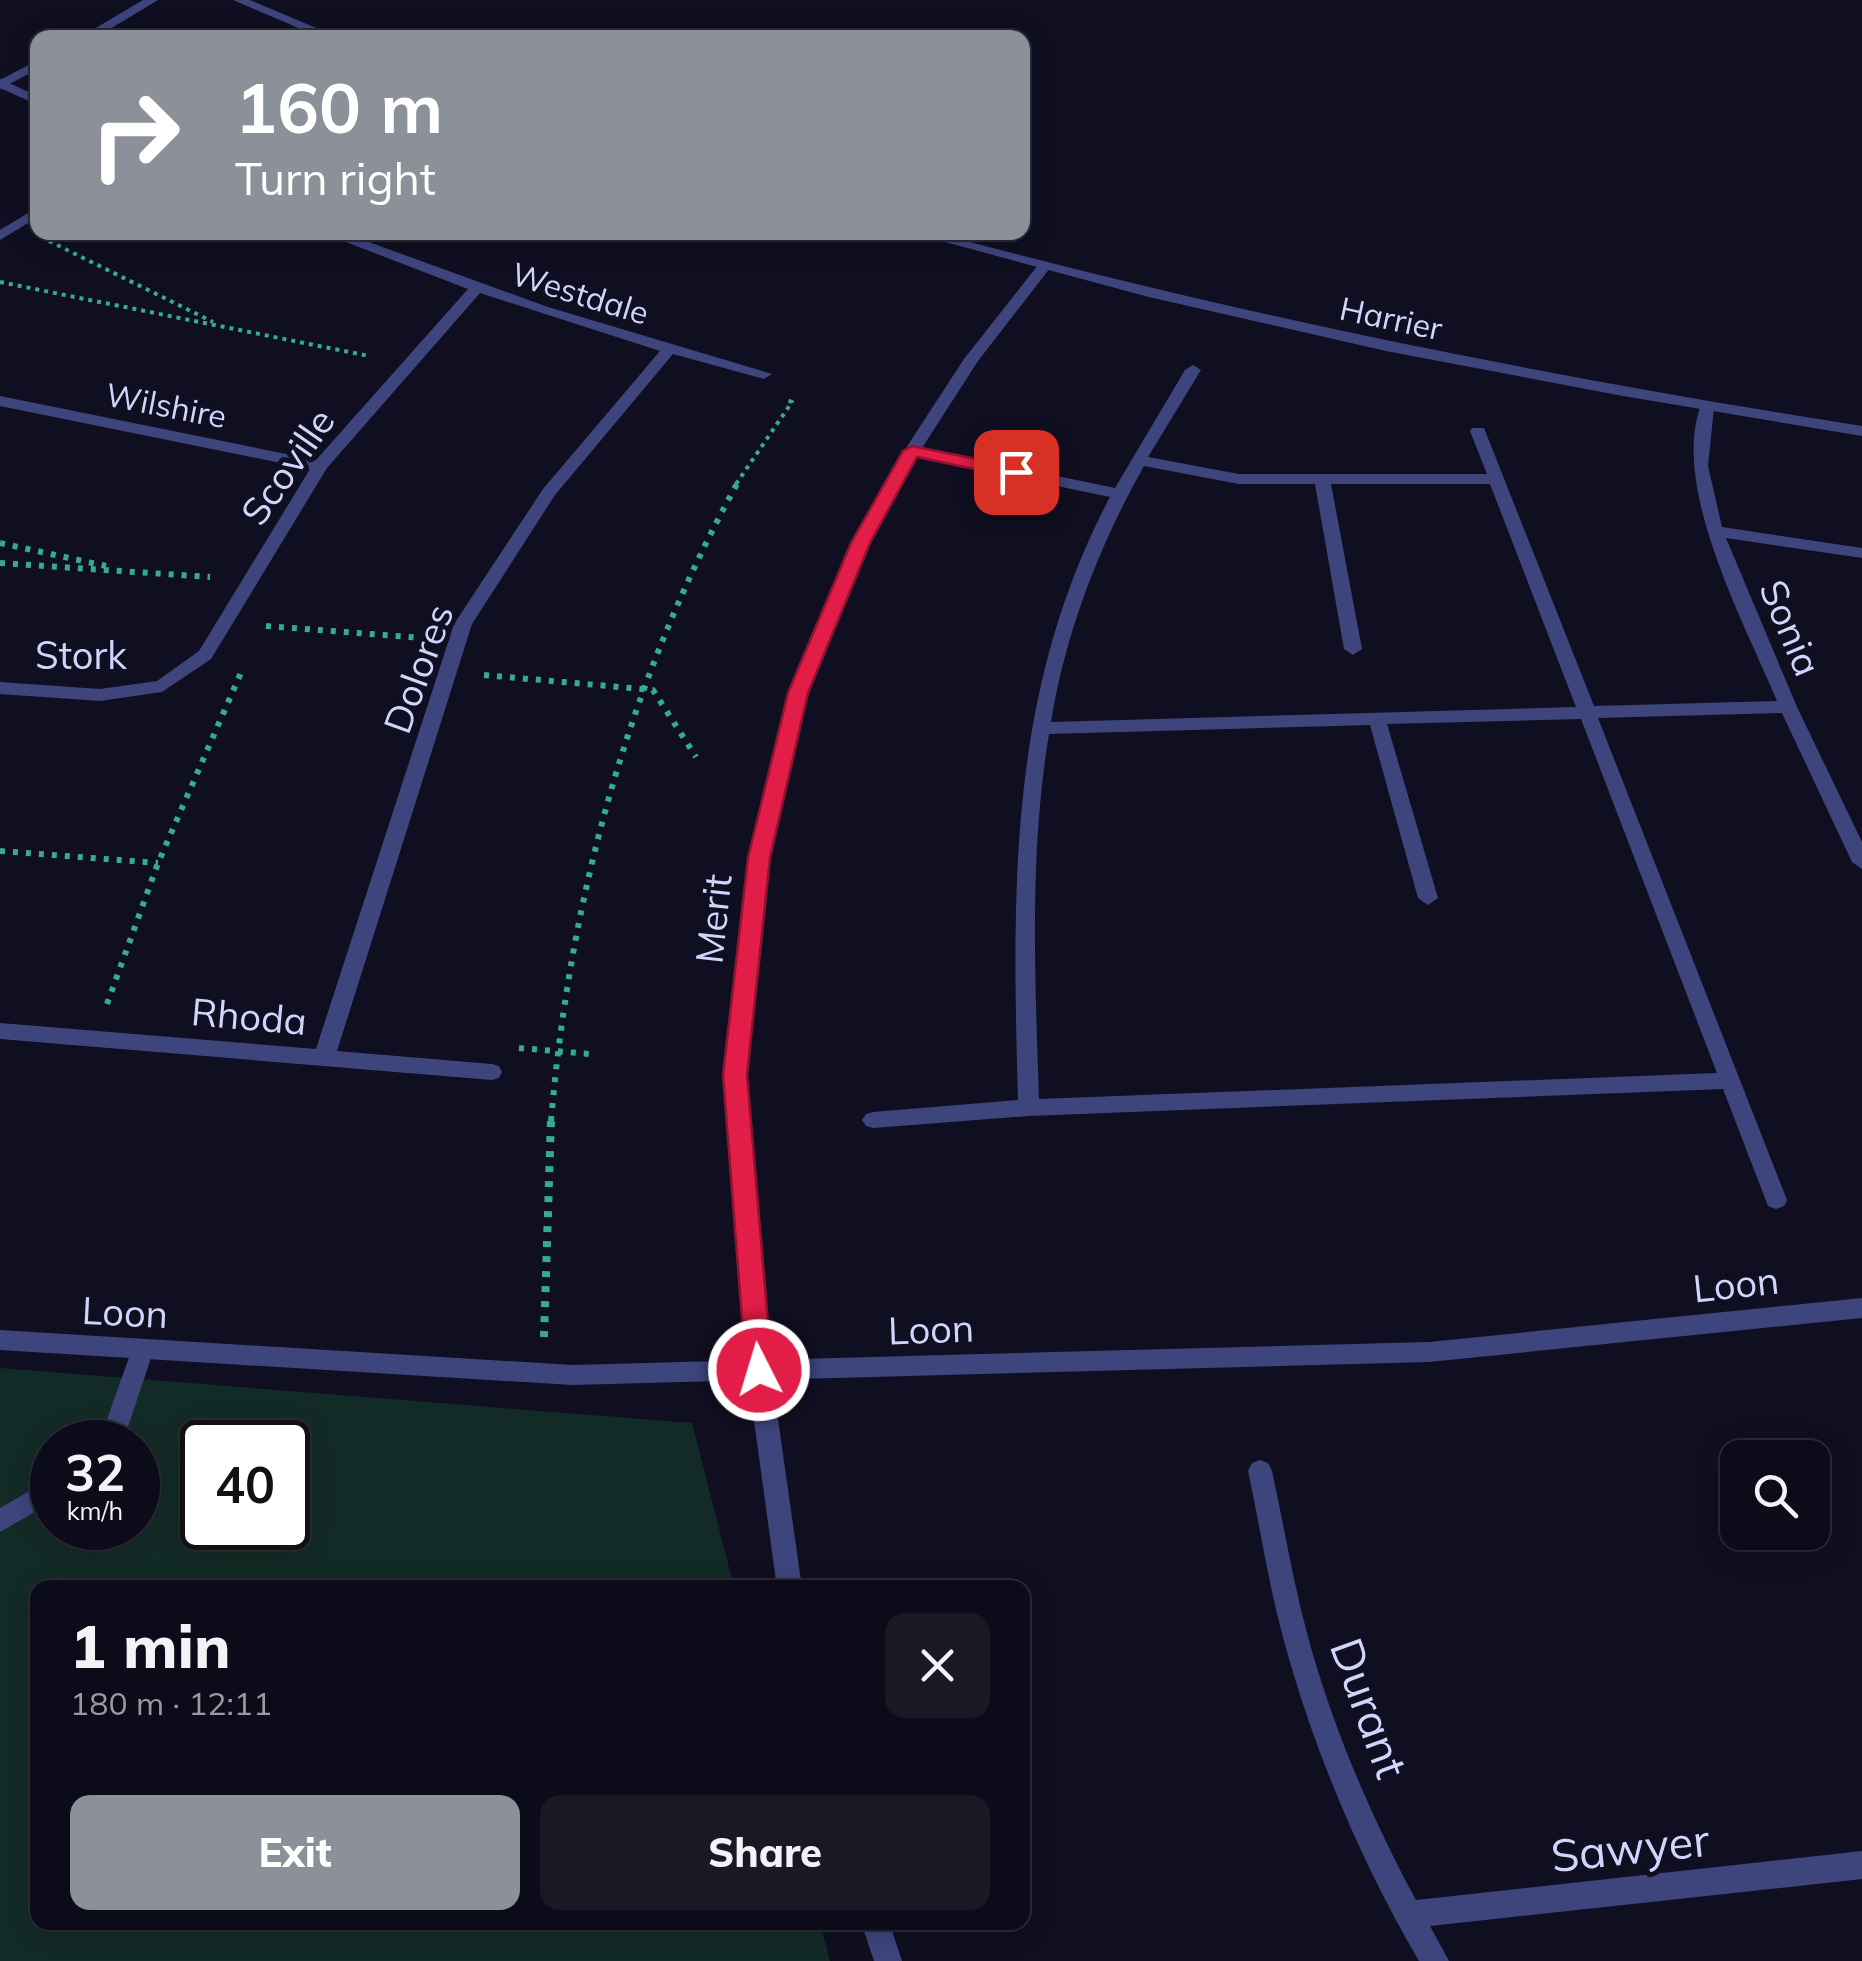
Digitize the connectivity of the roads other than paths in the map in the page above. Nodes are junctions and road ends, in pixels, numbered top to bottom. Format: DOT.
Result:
graph roads {
  1 [pos="152,0"];
  2 [pos="239,0"];
  3 [pos="99,30"];
  4 [pos="314,30"];
  5 [pos="30,68"];
  6 [pos="1,84"];
  7 [pos="30,97"];
  8 [pos="30,215"];
  9 [pos="0,236"];
  10 [pos="348,240"];
  11 [pos="943,240"];
  12 [pos="1042,268"];
  13 [pos="476,290"];
  14 [pos="668,351"];
  15 [pos="1193,370"];
  16 [pos="764,374"];
  17 [pos="0,400"];
  18 [pos="1706,408"];
  19 [pos="1478,431"];
  20 [pos="1862,431"];
  21 [pos="912,451"];
  22 [pos="1138,460"];
  23 [pos="320,466"];
  24 [pos="1322,479"];
  25 [pos="1497,479"];
  26 [pos="1120,494"];
  27 [pos="1715,531"];
  28 [pos="1862,553"];
  29 [pos="1353,649"];
  30 [pos="162,686"];
  31 [pos="0,688"];
  32 [pos="1788,707"];
  33 [pos="1588,712"];
  34 [pos="1377,719"];
  35 [pos="1039,728"];
  36 [pos="1862,862"];
  37 [pos="1428,898"];
  38 [pos="0,1031"];
  39 [pos="324,1058"];
  40 [pos="492,1072"];
  41 [pos="1730,1081"];
  42 [pos="1028,1108"];
  43 [pos="873,1120"];
  44 [pos="1776,1200"];
  45 [pos="1862,1308"];
  46 [pos="0,1340"];
  47 [pos="142,1349"];
  48 [pos="759,1370"];
  49 [pos="118,1420"];
  50 [pos="1260,1471"];
  51 [pos="30,1503"];
  52 [pos="0,1521"];
  53 [pos="789,1580"];
  54 [pos="1862,1865"];
  55 [pos="1407,1915"];
  56 [pos="878,1930"];
  57 [pos="888,1961"];
  58 [pos="1435,1961"];
  1 -- 3 [label="street"];
  2 -- 4 [label="street"];
  5 -- 6 [label="street"];
  6 -- 7 [label="street"];
  8 -- 9 [label="street"];
  10 -- 13 [label="street, Westdale"];
  11 -- 12 [label="street, Harrier"];
  12 -- 18 [label="street, Harrier"];
  12 -- 21 [label="street, Merit"];
  13 -- 14 [label="street, Westdale"];
  13 -- 23 [label="street, Scoville"];
  14 -- 16 [label="street, Westdale"];
  14 -- 39 [label="street, Dolores"];
  15 -- 22 [label="street"];
  17 -- 23 [label="street, Wilshire"];
  18 -- 20 [label="street, Harrier"];
  18 -- 27 [label="street, Sonia"];
  19 -- 25 [label="street"];
  21 -- 26 [label="street"];
  21 -- 48 [label="street, Merit"];
  22 -- 24 [label="street"];
  22 -- 26 [label="street"];
  23 -- 30 [label="street, Scoville"];
  24 -- 25 [label="street"];
  24 -- 29 [label="street"];
  25 -- 33 [label="street"];
  26 -- 35 [label="street"];
  27 -- 28 [label="street"];
  27 -- 32 [label="street, Sonia"];
  30 -- 31 [label="street, Stork"];
  32 -- 33 [label="street"];
  32 -- 36 [label="street, Sonia"];
  33 -- 34 [label="street"];
  33 -- 41 [label="street"];
  34 -- 35 [label="street"];
  34 -- 37 [label="street"];
  35 -- 42 [label="street"];
  38 -- 39 [label="street, Rhoda"];
  39 -- 40 [label="street, Rhoda"];
  41 -- 42 [label="street"];
  41 -- 44 [label="street"];
  42 -- 43 [label="street"];
  45 -- 48 [label="street, Loon"];
  46 -- 47 [label="street, Loon"];
  47 -- 48 [label="street, Loon"];
  47 -- 49 [label="street"];
  48 -- 53 [label="street, Merit"];
  50 -- 55 [label="street, Durant"];
  51 -- 52 [label="street"];
  54 -- 55 [label="street, Sawyer"];
  55 -- 58 [label="street, Durant"];
  56 -- 57 [label="street"];
}
